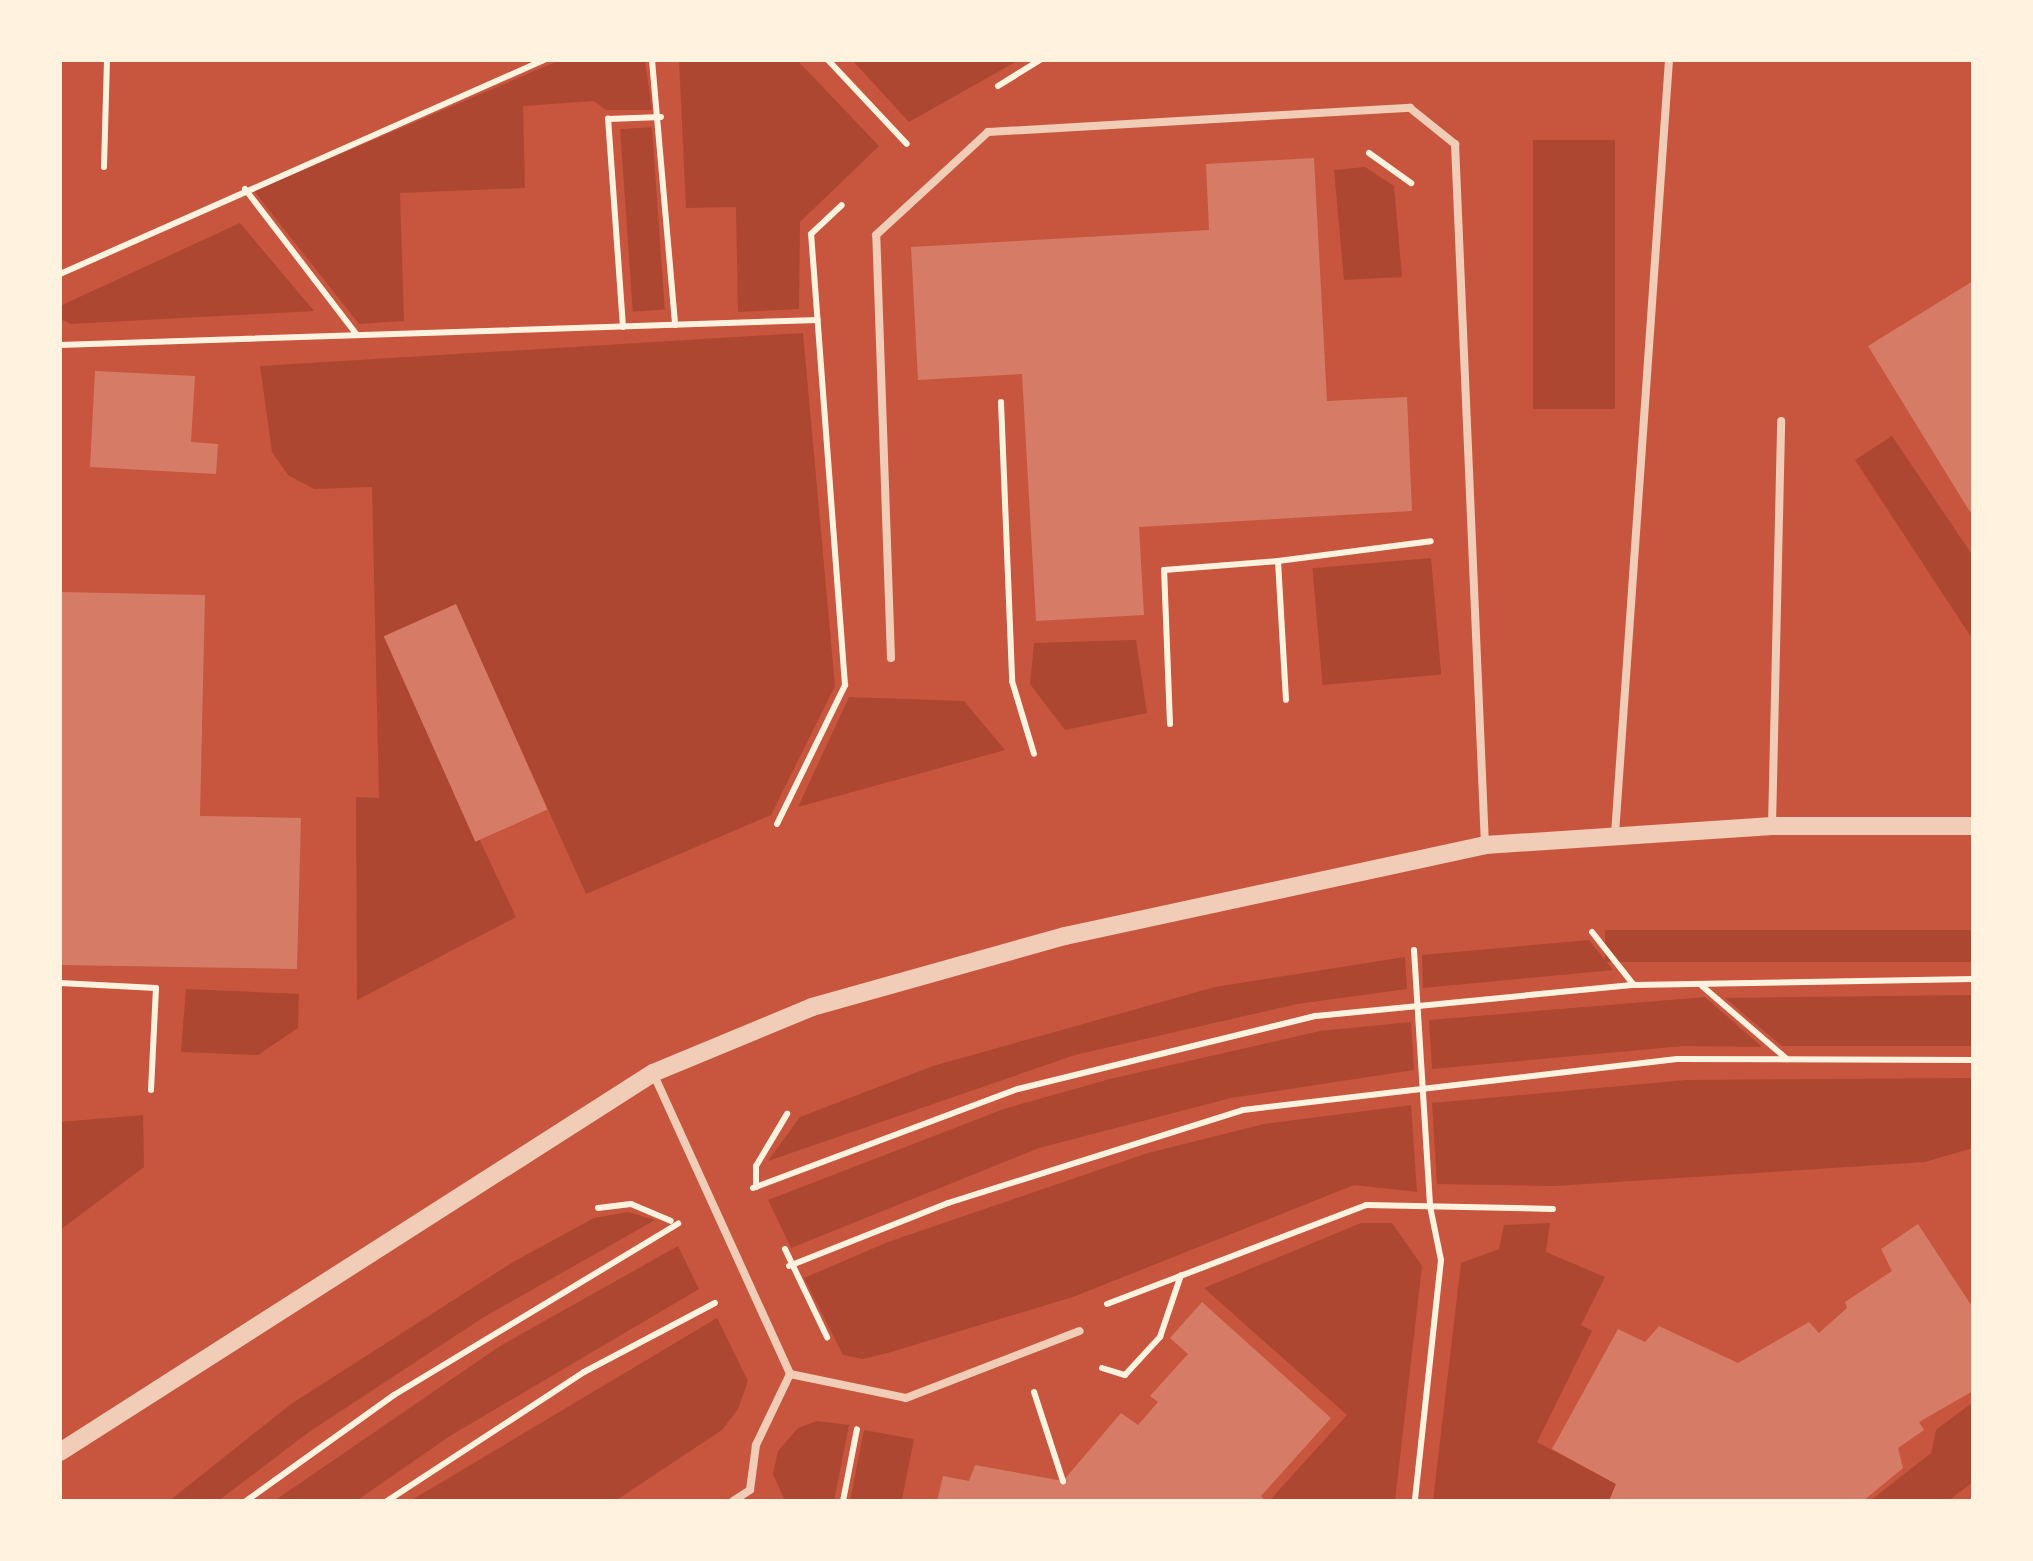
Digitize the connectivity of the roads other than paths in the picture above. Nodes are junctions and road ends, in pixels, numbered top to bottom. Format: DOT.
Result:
graph roads {
  1 [pos="1669,60"];
  2 [pos="1781,420"];
  3 [pos="892,658"];
  4 [pos="1772,826"];
  5 [pos="1973,826"];
  6 [pos="1615,836"];
  7 [pos="1484,845"];
  8 [pos="653,1074"];
  9 [pos="1080,1331"];
  10 [pos="790,1374"];
  11 [pos="60,1452"];
  12 [pos="733,1501"];
  1 -- 6 [label="lane"];
  2 -- 4 [label="lane"];
  3 -- 7 [label="lane"];
  4 -- 5 [label="street"];
  4 -- 6 [label="street"];
  6 -- 7 [label="street"];
  7 -- 8 [label="street"];
  8 -- 10 [label="lane"];
  8 -- 11 [label="street"];
  9 -- 10 [label="lane"];
  10 -- 12 [label="lane"];
}
